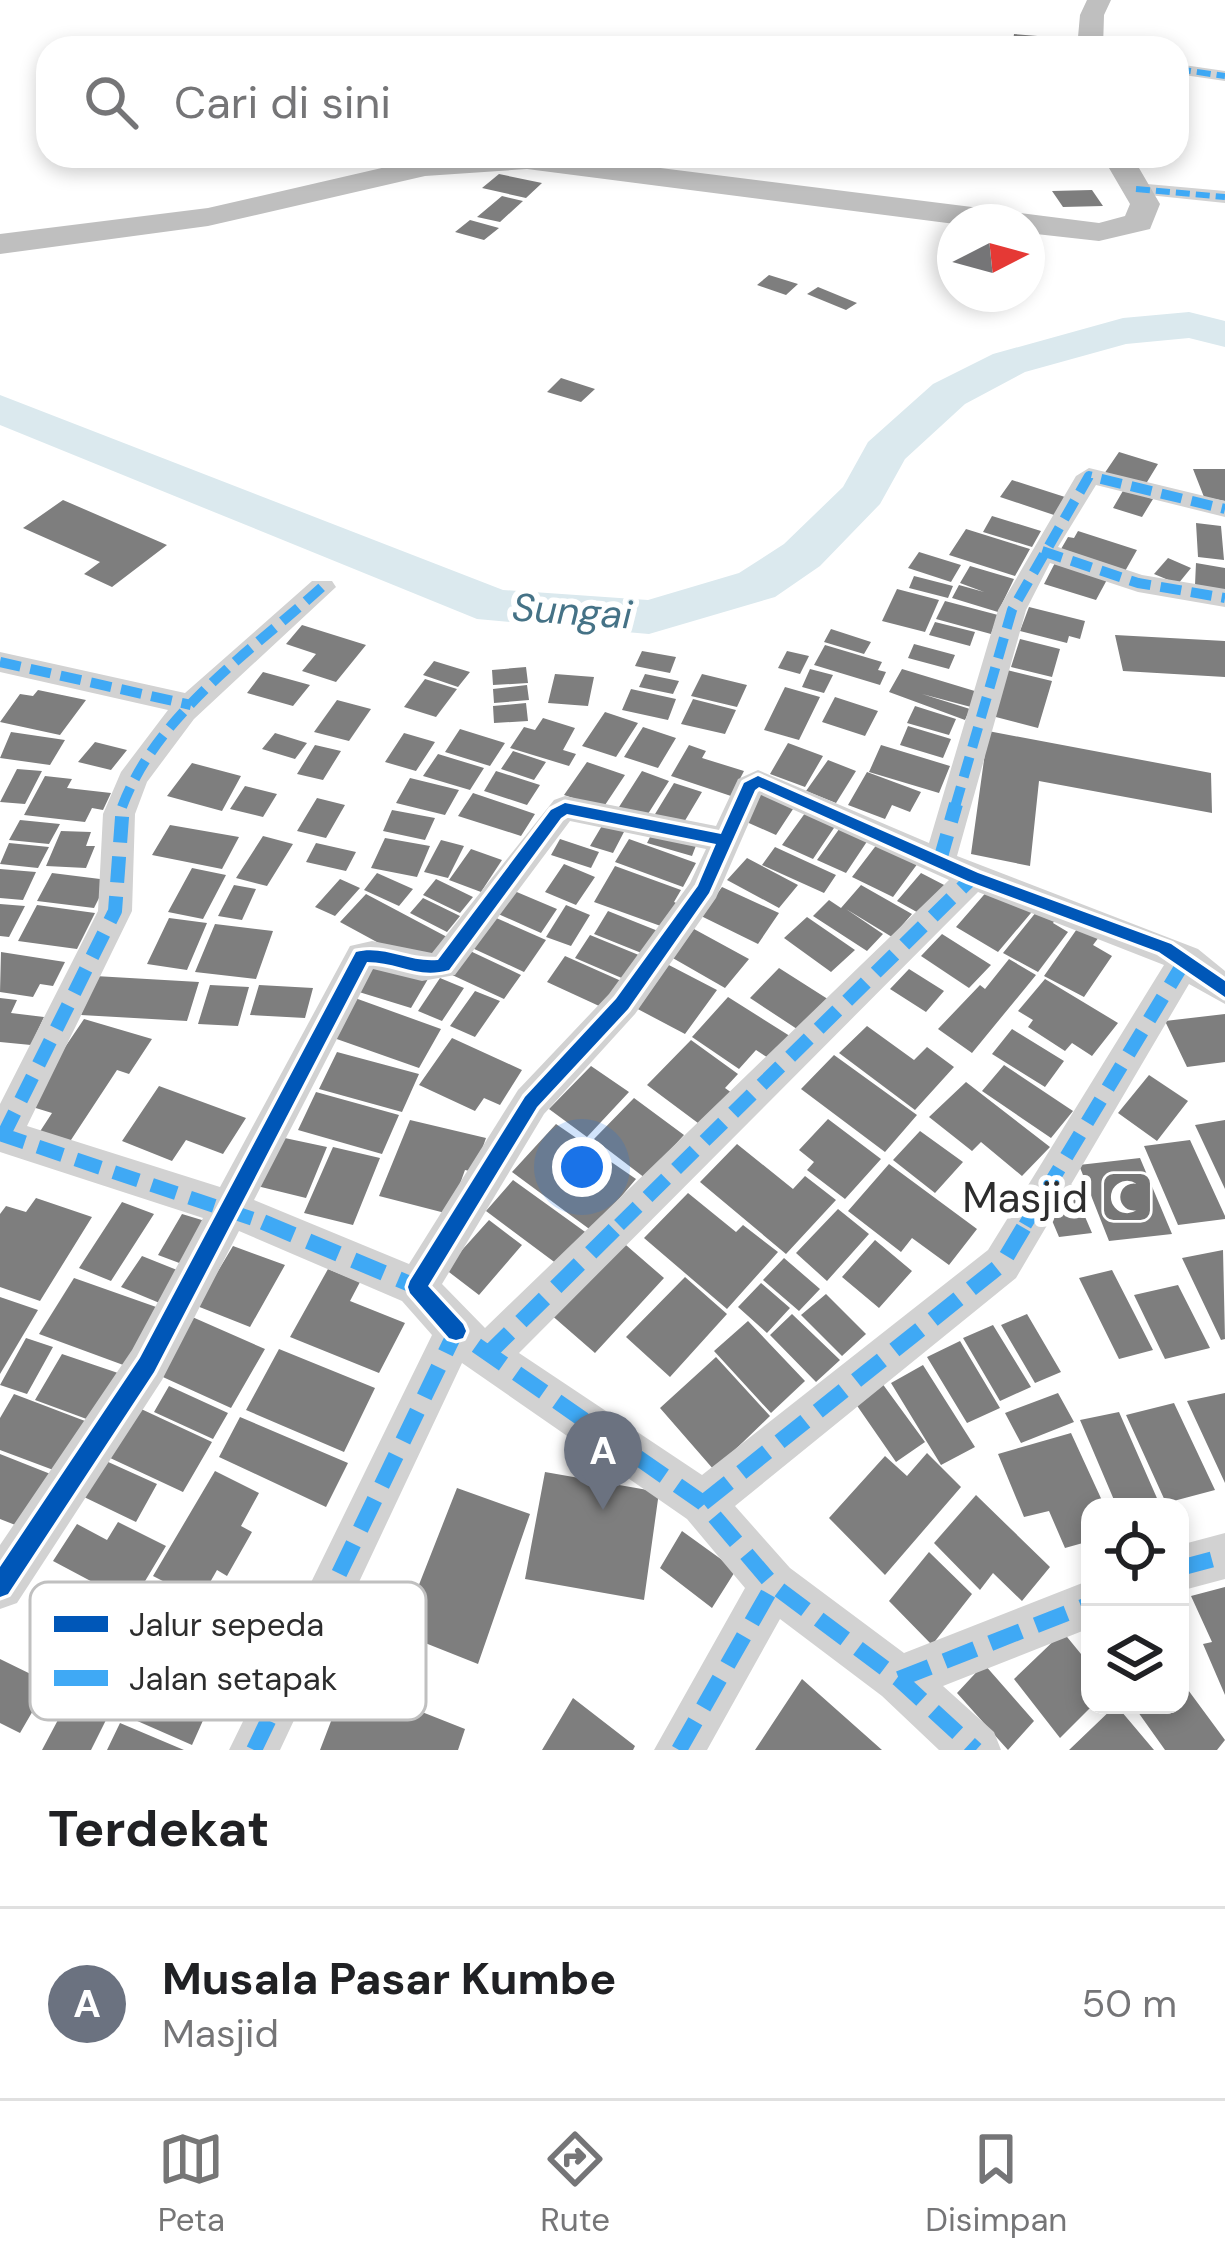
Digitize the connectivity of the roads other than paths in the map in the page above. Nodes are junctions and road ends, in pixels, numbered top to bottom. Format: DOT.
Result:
graph roads {
  1 [pos="1099,0"];
  2 [pos="1091,36"];
  3 [pos="1189,70"];
  4 [pos="1225,76"];
  5 [pos="421,168"];
  6 [pos="590,168"];
  7 [pos="1124,168"];
  8 [pos="1136,189"];
  9 [pos="1225,197"];
  10 [pos="937,212"];
  11 [pos="1045,226"];
  12 [pos="0,244"];
  13 [pos="1225,509"];
  14 [pos="1042,551"];
  15 [pos="322,587"];
  16 [pos="1225,598"];
  17 [pos="0,662"];
  18 [pos="191,705"];
  19 [pos="723,841"];
  20 [pos="957,868"];
  21 [pos="1186,959"];
  22 [pos="1225,990"];
  23 [pos="2,1135"];
  24 [pos="232,1209"];
  25 [pos="417,1287"];
  26 [pos="471,1344"];
  27 [pos="703,1503"];
  28 [pos="1225,1556"];
  29 [pos="1189,1566"];
  30 [pos="344,1582"];
  31 [pos="772,1585"];
  32 [pos="0,1586"];
  33 [pos="1085,1606"];
  34 [pos="899,1679"];
  35 [pos="270,1720"];
  36 [pos="254,1750"];
  37 [pos="679,1750"];
  38 [pos="976,1750"];
  1 -- 2 [label="highway"];
  3 -- 4 [label="street"];
  5 -- 12 [label="highway"];
  6 -- 10 [label="highway"];
  7 -- 8 [label="highway"];
  8 -- 9 [label="street"];
  8 -- 11 [label="highway"];
  13 -- 14 [label="street"];
  14 -- 16 [label="street"];
  14 -- 20 [label="street"];
  15 -- 18 [label="street"];
  17 -- 18 [label="street"];
  18 -- 23 [label="street"];
  19 -- 20 [label="street"];
  19 -- 24 [label="street"];
  19 -- 25 [label="street"];
  20 -- 21 [label="street"];
  20 -- 26 [label="street"];
  21 -- 22 [label="street"];
  21 -- 27 [label="street"];
  23 -- 24 [label="street"];
  24 -- 25 [label="street"];
  24 -- 32 [label="street"];
  25 -- 26 [label="street"];
  26 -- 27 [label="street"];
  26 -- 30 [label="street"];
  27 -- 31 [label="street"];
  28 -- 29 [label="street"];
  31 -- 34 [label="street"];
  31 -- 37 [label="street"];
  33 -- 34 [label="street"];
  34 -- 38 [label="street"];
  35 -- 36 [label="street"];
}
